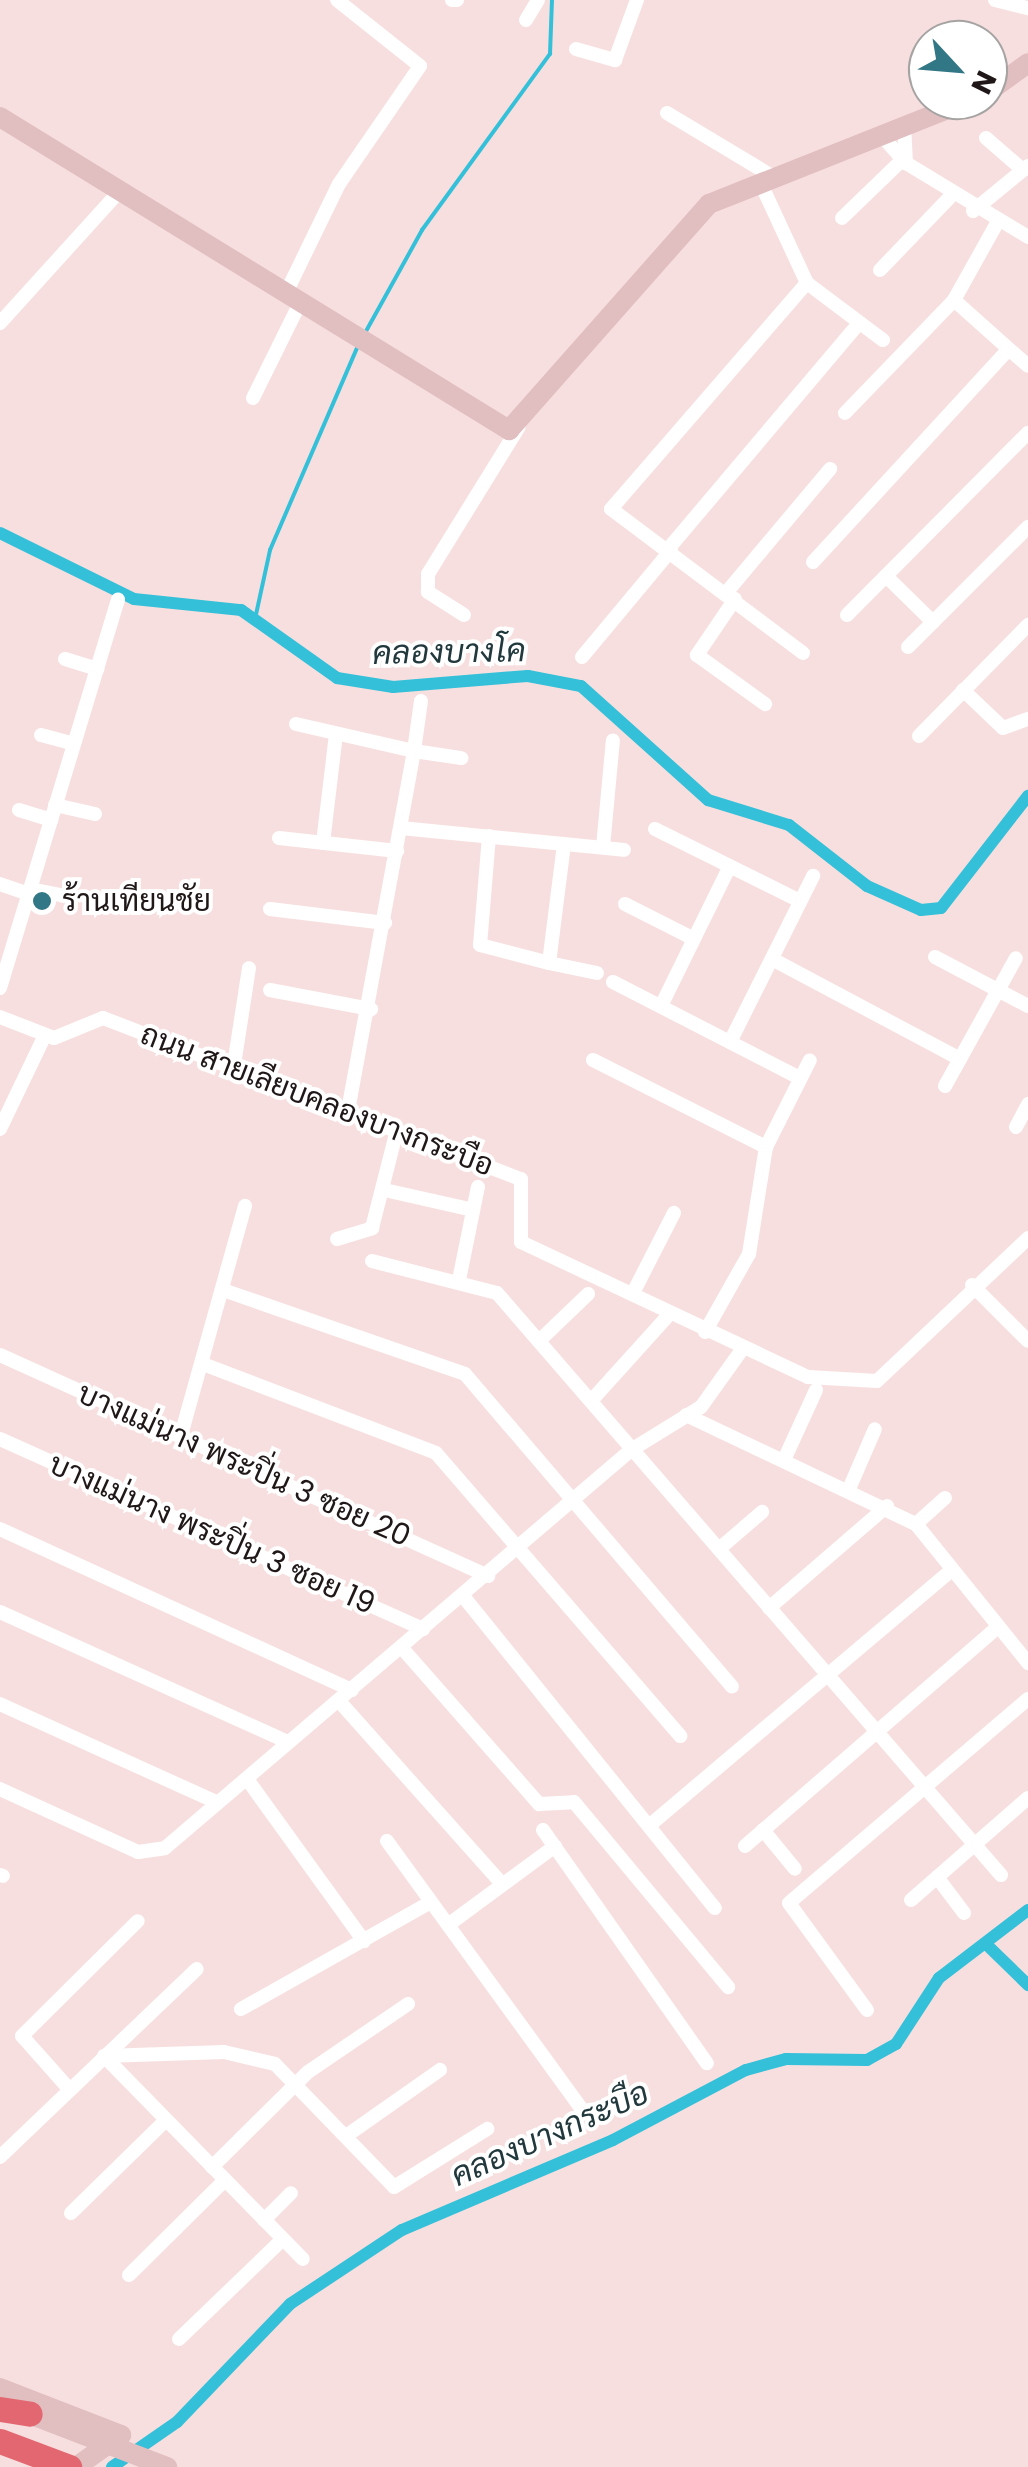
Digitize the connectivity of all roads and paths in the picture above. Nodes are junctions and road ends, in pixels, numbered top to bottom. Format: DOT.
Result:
graph roads {
  1 [pos="337,0"];
  2 [pos="538,0"];
  3 [pos="637,0"];
  4 [pos="995,0"];
  5 [pos="1028,8"];
  6 [pos="526,20"];
  7 [pos="576,49"];
  8 [pos="667,113"];
  9 [pos="0,117"];
  10 [pos="924,120"];
  11 [pos="904,129"];
  12 [pos="883,137"];
  13 [pos="986,138"];
  14 [pos="903,162"];
  15 [pos="1026,168"];
  16 [pos="768,181"];
  17 [pos="116,194"];
  18 [pos="950,197"];
  19 [pos="973,212"];
  20 [pos="842,218"];
  21 [pos="997,223"];
  22 [pos="1028,237"];
  23 [pos="880,270"];
  24 [pos="808,283"];
  25 [pos="292,300"];
  26 [pos="954,300"];
  27 [pos="0,322"];
  28 [pos="856,327"];
  29 [pos="882,340"];
  30 [pos="1009,349"];
  31 [pos="1028,366"];
  32 [pos="253,398"];
  33 [pos="845,413"];
  34 [pos="518,428"];
  35 [pos="1028,433"];
  36 [pos="830,469"];
  37 [pos="1028,527"];
  38 [pos="670,549"];
  39 [pos="813,562"];
  40 [pos="886,576"];
  41 [pos="730,596"];
  42 [pos="118,600"];
  43 [pos="847,614"];
  44 [pos="464,616"];
  45 [pos="933,622"];
  46 [pos="1028,624"];
  47 [pos="908,646"];
  48 [pos="803,653"];
  49 [pos="582,656"];
  50 [pos="65,659"];
  51 [pos="97,669"];
  52 [pos="964,690"];
  53 [pos="421,701"];
  54 [pos="765,704"];
  55 [pos="1028,719"];
  56 [pos="296,724"];
  57 [pos="336,734"];
  58 [pos="41,735"];
  59 [pos="920,736"];
  60 [pos="612,740"];
  61 [pos="74,744"];
  62 [pos="414,750"];
  63 [pos="461,758"];
  64 [pos="19,810"];
  65 [pos="53,812"];
  66 [pos="96,814"];
  67 [pos="401,828"];
  68 [pos="655,829"];
  69 [pos="489,836"];
  70 [pos="278,838"];
  71 [pos="323,843"];
  72 [pos="564,844"];
  73 [pos="603,848"];
  74 [pos="624,850"];
  75 [pos="397,851"];
  76 [pos="730,866"];
  77 [pos="813,876"];
  78 [pos="0,884"];
  79 [pos="29,891"];
  80 [pos="71,897"];
  81 [pos="800,901"];
  82 [pos="625,904"];
  83 [pos="270,910"];
  84 [pos="385,923"];
  85 [pos="694,939"];
  86 [pos="935,957"];
  87 [pos="1016,958"];
  88 [pos="772,959"];
  89 [pos="550,963"];
  90 [pos="249,968"];
  91 [pos="597,973"];
  92 [pos="613,982"];
  93 [pos="0,988"];
  94 [pos="270,990"];
  95 [pos="998,990"];
  96 [pos="661,1006"];
  97 [pos="1028,1006"];
  98 [pos="370,1009"];
  99 [pos="0,1017"];
  100 [pos="44,1034"];
  101 [pos="730,1042"];
  102 [pos="960,1059"];
  103 [pos="593,1060"];
  104 [pos="810,1060"];
  105 [pos="234,1065"];
  106 [pos="800,1078"];
  107 [pos="945,1086"];
  108 [pos="5,1103"];
  109 [pos="1028,1104"];
  110 [pos="348,1110"];
  111 [pos="1016,1126"];
  112 [pos="0,1129"];
  113 [pos="397,1130"];
  114 [pos="766,1147"];
  115 [pos="478,1187"];
  116 [pos="388,1190"];
  117 [pos="246,1206"];
  118 [pos="474,1210"];
  119 [pos="674,1212"];
  120 [pos="1028,1238"];
  121 [pos="337,1239"];
  122 [pos="372,1261"];
  123 [pos="459,1280"];
  124 [pos="972,1285"];
  125 [pos="223,1290"];
  126 [pos="633,1293"];
  127 [pos="588,1294"];
  128 [pos="668,1317"];
  129 [pos="706,1332"];
  130 [pos="1028,1340"];
  131 [pos="539,1341"];
  132 [pos="741,1351"];
  133 [pos="0,1354"];
  134 [pos="203,1364"];
  135 [pos="816,1390"];
  136 [pos="591,1400"];
  137 [pos="686,1415"];
  138 [pos="876,1429"];
  139 [pos="181,1434"];
  140 [pos="0,1438"];
  141 [pos="631,1450"];
  142 [pos="784,1460"];
  143 [pos="849,1489"];
  144 [pos="945,1498"];
  145 [pos="578,1499"];
  146 [pos="887,1506"];
  147 [pos="762,1512"];
  148 [pos="916,1524"];
  149 [pos="0,1530"];
  150 [pos="520,1547"];
  151 [pos="719,1549"];
  152 [pos="950,1571"];
  153 [pos="488,1576"];
  154 [pos="463,1596"];
  155 [pos="769,1608"];
  156 [pos="0,1612"];
  157 [pos="998,1627"];
  158 [pos="423,1629"];
  159 [pos="402,1648"];
  160 [pos="1028,1663"];
  161 [pos="828,1675"];
  162 [pos="732,1687"];
  163 [pos="352,1690"];
  164 [pos="1028,1699"];
  165 [pos="340,1701"];
  166 [pos="0,1704"];
  167 [pos="877,1730"];
  168 [pos="680,1736"];
  169 [pos="288,1742"];
  170 [pos="247,1779"];
  171 [pos="926,1786"];
  172 [pos="0,1789"];
  173 [pos="1028,1798"];
  174 [pos="218,1803"];
  175 [pos="650,1825"];
  176 [pos="543,1830"];
  177 [pos="763,1830"];
  178 [pos="387,1841"];
  179 [pos="975,1841"];
  180 [pos="555,1846"];
  181 [pos="745,1846"];
  182 [pos="795,1869"];
  183 [pos="1001,1875"];
  184 [pos="936,1877"];
  185 [pos="500,1882"];
  186 [pos="910,1900"];
  187 [pos="432,1902"];
  188 [pos="714,1908"];
  189 [pos="964,1913"];
  190 [pos="138,1922"];
  191 [pos="448,1925"];
  192 [pos="364,1941"];
  193 [pos="197,1969"];
  194 [pos="728,1987"];
  195 [pos="408,2004"];
  196 [pos="240,2009"];
  197 [pos="867,2010"];
  198 [pos="104,2056"];
  199 [pos="706,2064"];
  200 [pos="440,2070"];
  201 [pos="300,2081"];
  202 [pos="70,2090"];
  203 [pos="582,2109"];
  204 [pos="166,2120"];
  205 [pos="487,2130"];
  206 [pos="346,2136"];
  207 [pos="0,2157"];
  208 [pos="212,2166"];
  209 [pos="225,2180"];
  210 [pos="291,2193"];
  211 [pos="71,2213"];
  212 [pos="264,2220"];
  213 [pos="283,2239"];
  214 [pos="302,2259"];
  215 [pos="129,2274"];
  216 [pos="179,2339"];
  217 [pos="0,2388"];
  218 [pos="0,2406"];
  219 [pos="30,2414"];
  220 [pos="0,2441"];
  221 [pos="68,2466"];
  222 [pos="167,2467"];
  1 -- 25 [label="street"];
  2 -- 6 [label="street"];
  3 -- 7 [label="street"];
  4 -- 5 [label="street"];
  8 -- 16 [label="street"];
  9 -- 17 [label="street"];
  10 -- 11 [label="street"];
  11 -- 12 [label="street"];
  11 -- 14 [label="street"];
  12 -- 14 [label="street"];
  12 -- 16 [label="street"];
  13 -- 15 [label="street"];
  14 -- 18 [label="street"];
  14 -- 20 [label="street"];
  15 -- 19 [label="street"];
  16 -- 24 [label="street"];
  16 -- 34 [label="street"];
  17 -- 25 [label="street"];
  17 -- 27 [label="street"];
  18 -- 19 [label="street"];
  18 -- 23 [label="street"];
  19 -- 21 [label="street"];
  21 -- 22 [label="street"];
  21 -- 26 [label="street"];
  24 -- 28 [label="street"];
  24 -- 38 [label="street"];
  25 -- 32 [label="street"];
  25 -- 34 [label="street"];
  26 -- 30 [label="street"];
  26 -- 33 [label="street"];
  28 -- 29 [label="street"];
  28 -- 38 [label="street"];
  30 -- 31 [label="street"];
  30 -- 39 [label="street"];
  34 -- 44 [label="street"];
  35 -- 40 [label="street"];
  36 -- 41 [label="street"];
  37 -- 45 [label="street"];
  38 -- 41 [label="street"];
  38 -- 49 [label="street"];
  40 -- 43 [label="street"];
  40 -- 45 [label="street"];
  41 -- 48 [label="street"];
  41 -- 54 [label="street"];
  42 -- 51 [label="street"];
  45 -- 47 [label="street"];
  46 -- 52 [label="street"];
  50 -- 51 [label="street"];
  51 -- 61 [label="street"];
  52 -- 55 [label="street"];
  52 -- 59 [label="street"];
  53 -- 62 [label="street"];
  56 -- 57 [label="street"];
  57 -- 62 [label="street"];
  57 -- 71 [label="street"];
  58 -- 61 [label="street"];
  60 -- 73 [label="street"];
  61 -- 65 [label="street"];
  62 -- 63 [label="street"];
  62 -- 67 [label="street"];
  64 -- 65 [label="street"];
  65 -- 66 [label="street"];
  65 -- 79 [label="street"];
  67 -- 69 [label="street"];
  67 -- 75 [label="street"];
  68 -- 76 [label="street"];
  69 -- 72 [label="street"];
  69 -- 89 [label="street"];
  70 -- 71 [label="street"];
  71 -- 75 [label="street"];
  72 -- 73 [label="street"];
  72 -- 89 [label="street"];
  73 -- 74 [label="street"];
  75 -- 84 [label="street"];
  76 -- 81 [label="street"];
  76 -- 85 [label="street"];
  77 -- 81 [label="street"];
  78 -- 79 [label="street"];
  79 -- 80 [label="street"];
  79 -- 93 [label="street"];
  81 -- 88 [label="street"];
  82 -- 85 [label="street"];
  83 -- 84 [label="street"];
  84 -- 98 [label="street"];
  85 -- 96 [label="street"];
  86 -- 95 [label="street"];
  87 -- 95 [label="street"];
  88 -- 101 [label="street"];
  88 -- 102 [label="street"];
  89 -- 91 [label="street"];
  90 -- 105 [label="street"];
  92 -- 96 [label="street"];
  94 -- 98 [label="street"];
  95 -- 97 [label="street"];
  95 -- 102 [label="street"];
  96 -- 101 [label="street"];
  98 -- 110 [label="street"];
  99 -- 100 [label="street"];
  100 -- 105 [label="street, ถนน สายเลียบคลองบางกระบือ"];
  100 -- 108 [label="street"];
  101 -- 106 [label="street"];
  102 -- 107 [label="street"];
  103 -- 114 [label="street"];
  104 -- 106 [label="street"];
  105 -- 110 [label="street, ถนน สายเลียบคลองบางกระบือ"];
  106 -- 114 [label="street"];
  108 -- 112 [label="street"];
  109 -- 111 [label="street"];
  110 -- 113 [label="street, ถนน สายเลียบคลองบางกระบือ"];
  113 -- 121 [label="street"];
  113 -- 126 [label="street, ถนน สายเลียบคลองบางกระบือ"];
  114 -- 129 [label="street"];
  115 -- 118 [label="street"];
  116 -- 118 [label="street"];
  117 -- 125 [label="street"];
  118 -- 123 [label="street"];
  119 -- 126 [label="street"];
  120 -- 124 [label="street, ถนน สายเลียบคลองบางกระบือ"];
  122 -- 123 [label="street"];
  123 -- 131 [label="street"];
  124 -- 130 [label="street"];
  124 -- 132 [label="street, ถนน สายเลียบคลองบางกระบือ"];
  125 -- 134 [label="street"];
  125 -- 145 [label="street"];
  126 -- 129 [label="street, ถนน สายเลียบคลองบางกระบือ"];
  127 -- 131 [label="street"];
  128 -- 136 [label="street"];
  129 -- 132 [label="street, ถนน สายเลียบคลองบางกระบือ"];
  131 -- 136 [label="street"];
  132 -- 137 [label="street"];
  133 -- 139 [label="street, บางแม่นาง พระปิ่น 3 ซอย 20"];
  134 -- 139 [label="street"];
  134 -- 150 [label="street"];
  135 -- 142 [label="street"];
  136 -- 141 [label="street"];
  137 -- 141 [label="street"];
  137 -- 142 [label="street"];
  138 -- 143 [label="street"];
  139 -- 153 [label="street, บางแม่นาง พระปิ่น 3 ซอย 20"];
  140 -- 158 [label="street, บางแม่นาง พระปิ่น 3 ซอย 19"];
  141 -- 145 [label="street"];
  141 -- 151 [label="street"];
  142 -- 143 [label="street"];
  143 -- 146 [label="street"];
  144 -- 148 [label="street"];
  145 -- 150 [label="street"];
  145 -- 162 [label="street"];
  146 -- 148 [label="street"];
  146 -- 155 [label="street"];
  147 -- 151 [label="street"];
  148 -- 152 [label="street"];
  149 -- 163 [label="street"];
  150 -- 153 [label="street"];
  150 -- 168 [label="street"];
  151 -- 155 [label="street"];
  152 -- 157 [label="street"];
  152 -- 161 [label="street"];
  153 -- 154 [label="street"];
  154 -- 158 [label="street"];
  154 -- 175 [label="street"];
  155 -- 161 [label="street"];
  156 -- 169 [label="street"];
  157 -- 160 [label="street"];
  157 -- 167 [label="street"];
  158 -- 159 [label="street"];
  159 -- 163 [label="street"];
  159 -- 194 [label="street"];
  161 -- 167 [label="street"];
  161 -- 175 [label="street"];
  163 -- 165 [label="street"];
  164 -- 171 [label="street"];
  165 -- 169 [label="street"];
  165 -- 185 [label="street"];
  166 -- 174 [label="street"];
  167 -- 171 [label="street"];
  167 -- 177 [label="street"];
  169 -- 170 [label="street"];
  170 -- 174 [label="street"];
  170 -- 192 [label="street"];
  171 -- 179 [label="street"];
  171 -- 197 [label="street"];
  172 -- 174 [label="street"];
  173 -- 179 [label="street"];
  175 -- 188 [label="street"];
  176 -- 180 [label="street"];
  177 -- 181 [label="street"];
  177 -- 182 [label="street"];
  178 -- 187 [label="street"];
  179 -- 183 [label="street"];
  179 -- 184 [label="street"];
  180 -- 185 [label="street"];
  180 -- 199 [label="street"];
  184 -- 186 [label="street"];
  184 -- 189 [label="street"];
  185 -- 191 [label="street"];
  187 -- 191 [label="street"];
  187 -- 192 [label="street"];
  190 -- 202 [label="street"];
  191 -- 203 [label="street"];
  192 -- 196 [label="street"];
  193 -- 198 [label="street"];
  195 -- 201 [label="street"];
  198 -- 201 [label="street"];
  198 -- 202 [label="street"];
  198 -- 204 [label="street"];
  200 -- 206 [label="street"];
  201 -- 206 [label="street"];
  201 -- 208 [label="street"];
  202 -- 207 [label="street"];
  204 -- 208 [label="street"];
  204 -- 211 [label="street"];
  205 -- 206 [label="street"];
  208 -- 209 [label="street"];
  209 -- 212 [label="street"];
  209 -- 215 [label="street"];
  210 -- 212 [label="street"];
  212 -- 213 [label="street"];
  213 -- 214 [label="street"];
  213 -- 216 [label="street"];
  217 -- 221 [label="street"];
  218 -- 219 [label="highway"];
  219 -- 222 [label="street"];
  220 -- 221 [label="highway"];
}
